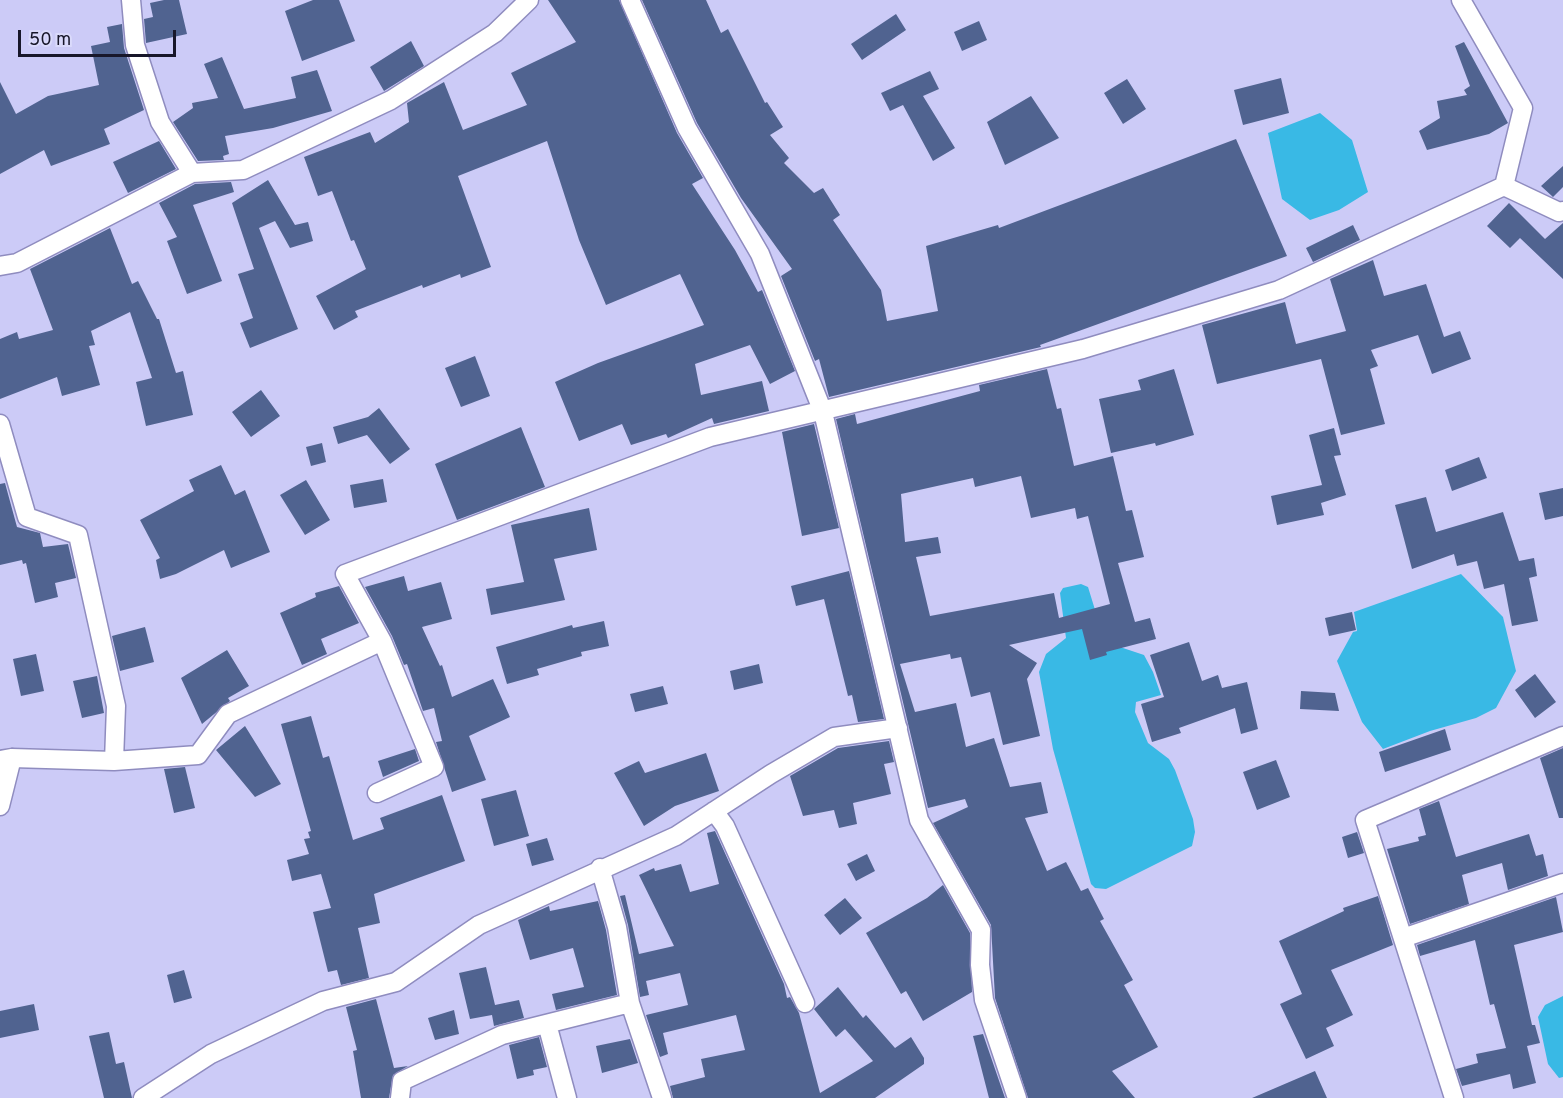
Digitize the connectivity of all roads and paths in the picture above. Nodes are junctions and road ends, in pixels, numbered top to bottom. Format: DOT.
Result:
graph roads {
  1 [pos="131,0"];
  2 [pos="529,0"];
  3 [pos="630,0"];
  4 [pos="1461,0"];
  5 [pos="192,173"];
  6 [pos="1504,186"];
  7 [pos="1563,211"];
  8 [pos="0,266"];
  9 [pos="823,412"];
  10 [pos="0,424"];
  11 [pos="382,641"];
  12 [pos="898,728"];
  13 [pos="1563,736"];
  14 [pos="6,759"];
  15 [pos="114,761"];
  16 [pos="377,794"];
  17 [pos="0,806"];
  18 [pos="714,811"];
  19 [pos="600,868"];
  20 [pos="1563,883"];
  21 [pos="1403,938"];
  22 [pos="630,1003"];
  23 [pos="805,1003"];
  24 [pos="547,1024"];
  25 [pos="143,1098"];
  26 [pos="400,1098"];
  27 [pos="567,1098"];
  28 [pos="662,1098"];
  29 [pos="1017,1098"];
  30 [pos="1454,1098"];
  1 -- 5 [label="street"];
  2 -- 5 [label="street"];
  3 -- 9 [label="street"];
  4 -- 6 [label="street"];
  5 -- 8 [label="street"];
  6 -- 7 [label="street"];
  6 -- 9 [label="street"];
  9 -- 11 [label="street"];
  9 -- 12 [label="street"];
  10 -- 15 [label="street"];
  11 -- 15 [label="street"];
  11 -- 16 [label="street"];
  12 -- 18 [label="street"];
  12 -- 29 [label="street"];
  13 -- 21 [label="street"];
  14 -- 15 [label="street"];
  14 -- 17 [label="street"];
  18 -- 19 [label="street"];
  18 -- 23 [label="street"];
  19 -- 22 [label="street"];
  19 -- 25 [label="street"];
  20 -- 21 [label="street"];
  21 -- 30 [label="street"];
  22 -- 24 [label="street"];
  22 -- 28 [label="street"];
  24 -- 26 [label="street"];
  24 -- 27 [label="street"];
}
